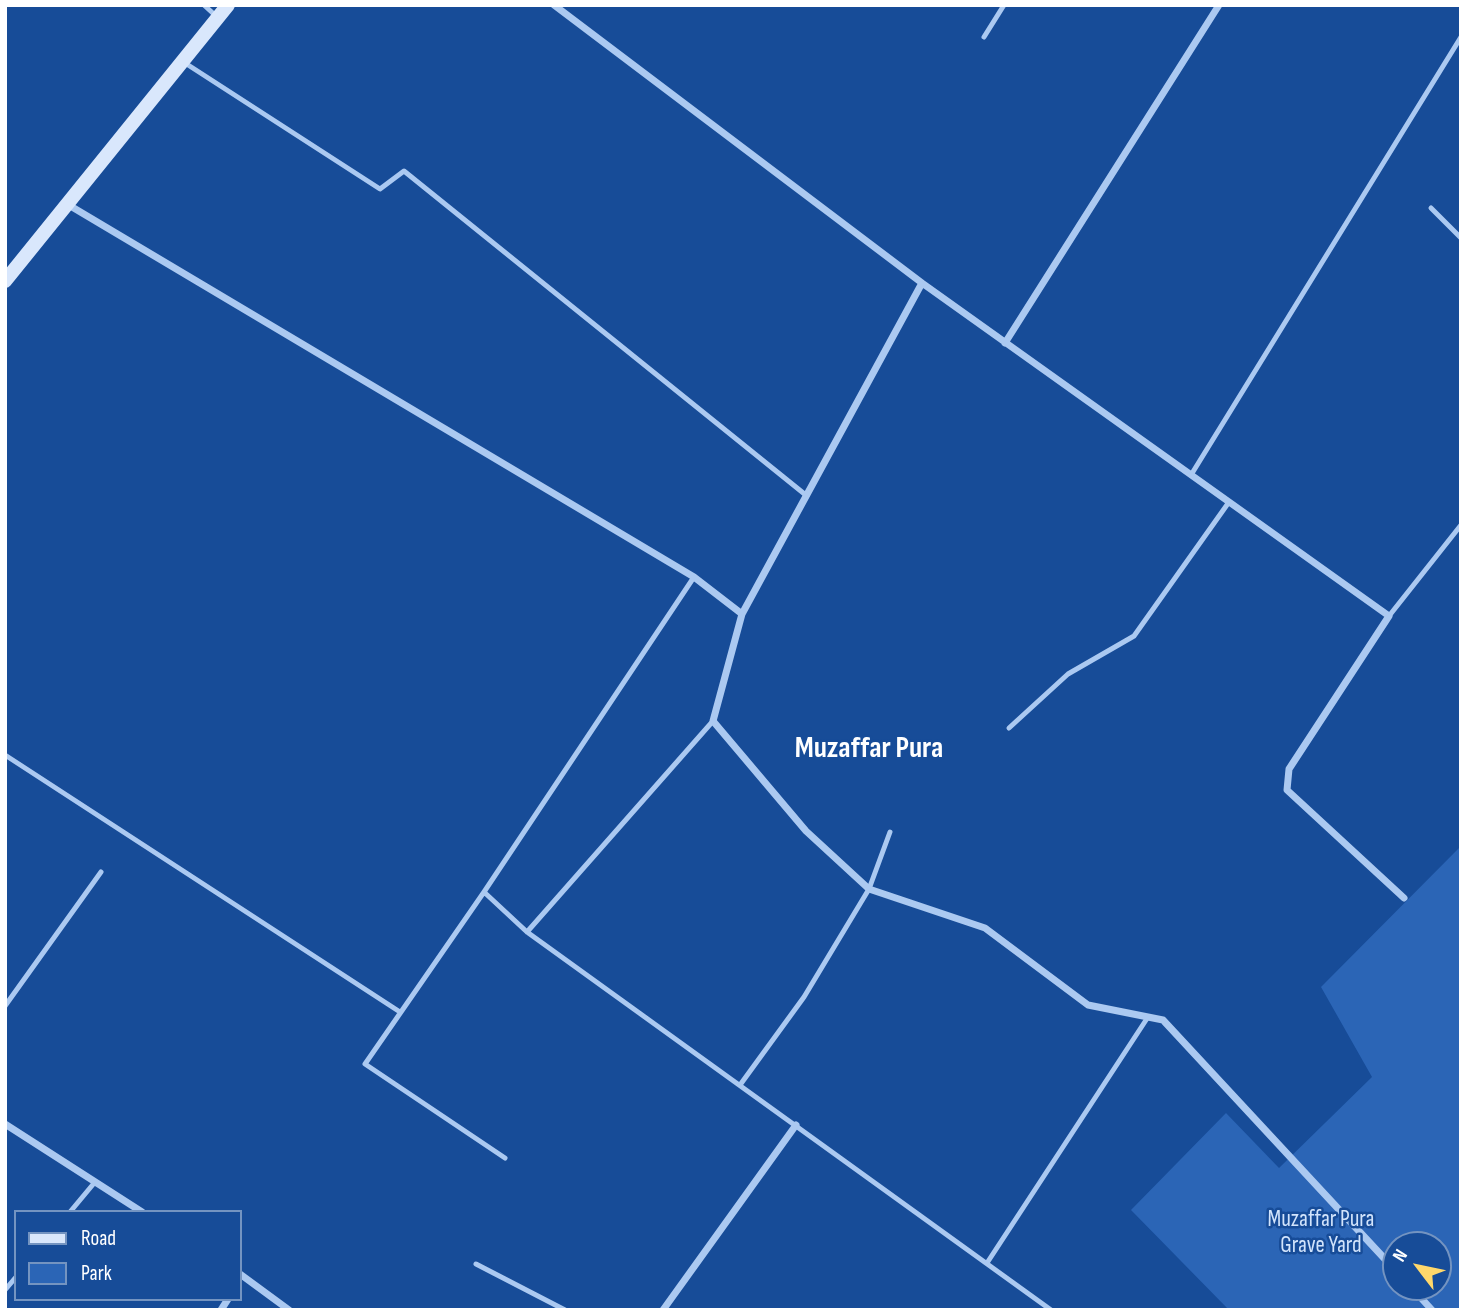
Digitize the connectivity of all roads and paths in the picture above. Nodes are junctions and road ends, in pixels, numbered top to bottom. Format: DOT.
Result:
graph roads {
  1 [pos="204,5"];
  2 [pos="228,5"];
  3 [pos="554,5"];
  4 [pos="1004,5"];
  5 [pos="1219,5"];
  6 [pos="218,18"];
  7 [pos="984,37"];
  8 [pos="1461,37"];
  9 [pos="183,62"];
  10 [pos="67,204"];
  11 [pos="1431,208"];
  12 [pos="1461,238"];
  13 [pos="5,281"];
  14 [pos="922,283"];
  15 [pos="1005,343"];
  16 [pos="1191,475"];
  17 [pos="807,496"];
  18 [pos="1229,502"];
  19 [pos="1461,525"];
  20 [pos="694,578"];
  21 [pos="743,614"];
  22 [pos="1389,616"];
  23 [pos="713,720"];
  24 [pos="1009,728"];
  25 [pos="5,755"];
  26 [pos="890,832"];
  27 [pos="101,872"];
  28 [pos="869,889"];
  29 [pos="484,892"];
  30 [pos="1404,898"];
  31 [pos="527,932"];
  32 [pos="5,1006"];
  33 [pos="400,1012"];
  34 [pos="1148,1017"];
  35 [pos="740,1085"];
  36 [pos="5,1124"];
  37 [pos="796,1125"];
  38 [pos="505,1158"];
  39 [pos="95,1182"];
  40 [pos="72,1210"];
  41 [pos="139,1210"];
  42 [pos="1382,1256"];
  43 [pos="987,1263"];
  44 [pos="476,1264"];
  45 [pos="242,1278"];
  46 [pos="289,1310"];
  47 [pos="565,1310"];
  48 [pos="663,1310"];
  49 [pos="1051,1310"];
  1 -- 6 [label="lane"];
  2 -- 6 [label="street"];
  3 -- 14 [label="street"];
  4 -- 7 [label="lane"];
  5 -- 15 [label="street"];
  6 -- 9 [label="street"];
  8 -- 16 [label="lane"];
  9 -- 10 [label="street"];
  9 -- 17 [label="lane"];
  10 -- 13 [label="street"];
  10 -- 20 [label="street"];
  11 -- 12 [label="lane"];
  14 -- 15 [label="street"];
  14 -- 17 [label="street"];
  15 -- 16 [label="street"];
  16 -- 18 [label="street"];
  17 -- 21 [label="street"];
  18 -- 22 [label="street"];
  18 -- 24 [label="lane"];
  19 -- 22 [label="lane"];
  20 -- 21 [label="street"];
  20 -- 29 [label="lane"];
  21 -- 23 [label="street"];
  22 -- 30 [label="street"];
  23 -- 28 [label="street"];
  23 -- 31 [label="lane"];
  25 -- 33 [label="lane"];
  26 -- 28 [label="lane"];
  27 -- 32 [label="lane"];
  28 -- 34 [label="street"];
  28 -- 35 [label="lane"];
  29 -- 31 [label="lane"];
  29 -- 33 [label="lane"];
  31 -- 35 [label="lane"];
  33 -- 38 [label="lane"];
  34 -- 42 [label="street"];
  34 -- 43 [label="lane"];
  35 -- 37 [label="lane"];
  36 -- 39 [label="street"];
  37 -- 43 [label="lane"];
  37 -- 48 [label="street"];
  39 -- 40 [label="lane"];
  39 -- 41 [label="street"];
  43 -- 49 [label="lane"];
  44 -- 47 [label="lane"];
  45 -- 46 [label="street"];
}
